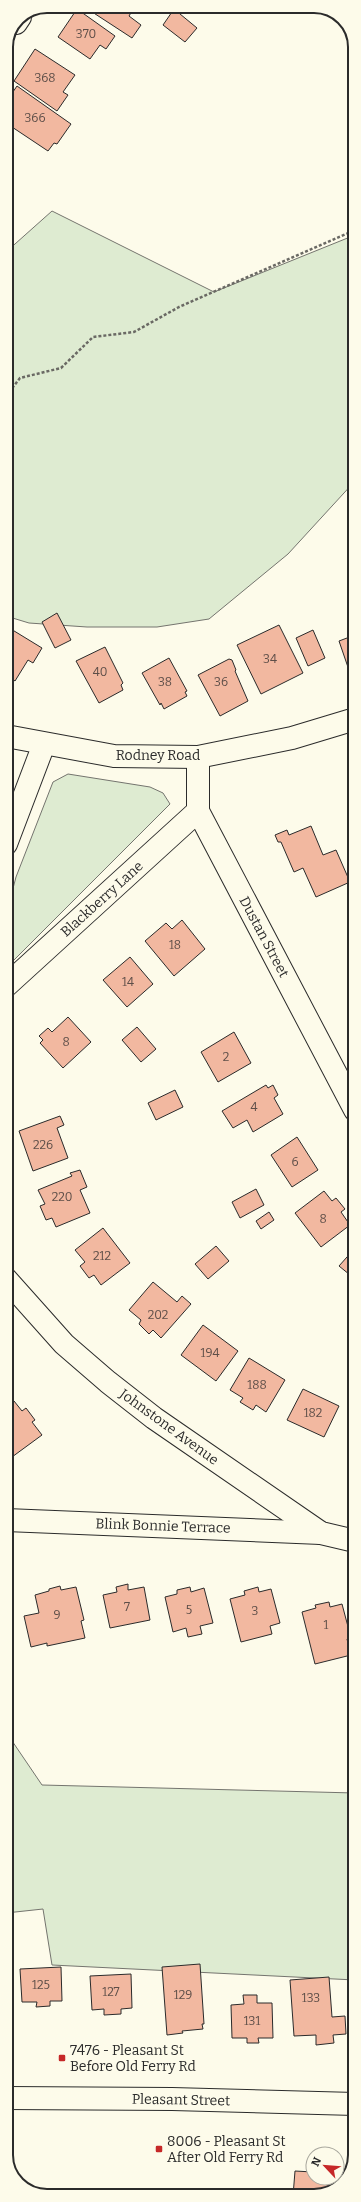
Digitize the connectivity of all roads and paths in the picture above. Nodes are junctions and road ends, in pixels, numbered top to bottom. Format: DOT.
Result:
graph roads {
  1 [pos="348,233"];
  2 [pos="13,387"];
  3 [pos="348,721"];
  4 [pos="13,737"];
  5 [pos="44,744"];
  6 [pos="198,757"];
  7 [pos="198,811"];
  8 [pos="13,826"];
  9 [pos="13,980"];
  10 [pos="348,1097"];
  11 [pos="13,1287"];
  12 [pos="13,1520"];
  13 [pos="321,1532"];
  14 [pos="348,1539"];
  15 [pos="13,2098"];
  16 [pos="348,2104"];
  1 -- 2 [label="path"];
  3 -- 6 [label="street, Rodney Road"];
  4 -- 5 [label="street, Rodney Road"];
  5 -- 6 [label="street, Rodney Road"];
  5 -- 8 [label="street"];
  6 -- 7 [label="street, Dustan Street"];
  7 -- 9 [label="street, Blackberry Lane"];
  7 -- 10 [label="street, Dustan Street"];
  11 -- 13 [label="street, Johnstone Avenue"];
  12 -- 13 [label="street, Blink Bonnie Terrace"];
  13 -- 14 [label="street, Johnstone Avenue"];
  15 -- 16 [label="street, Pleasant Street"];
}
